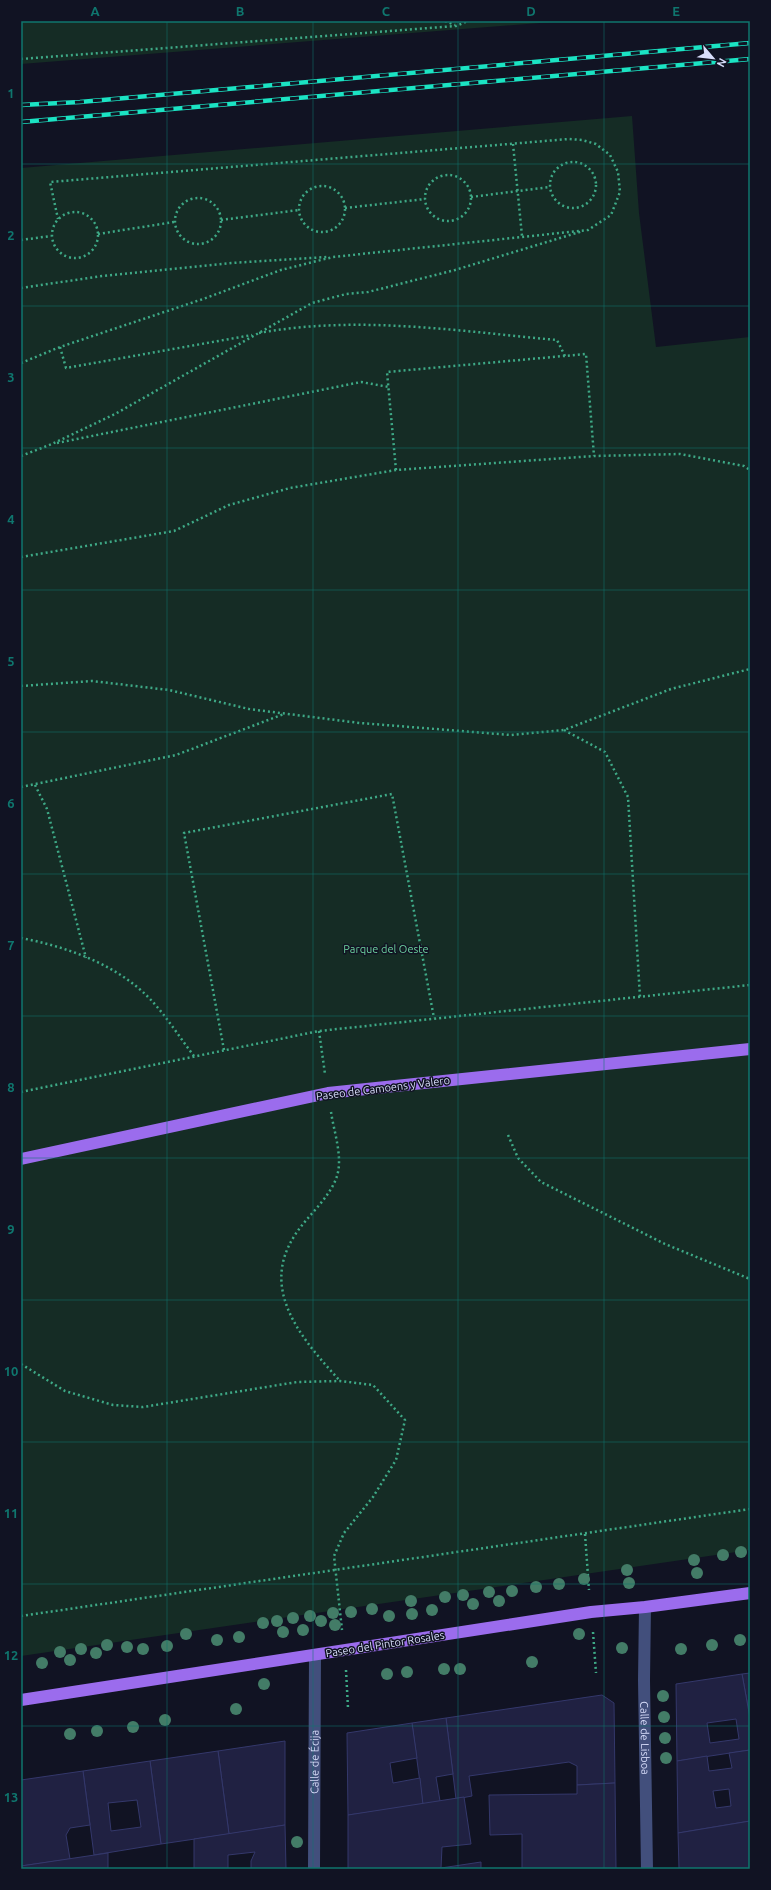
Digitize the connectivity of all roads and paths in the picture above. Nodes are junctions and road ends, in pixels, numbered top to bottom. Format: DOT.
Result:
graph roads {
  1 [pos="445,21"];
  2 [pos="468,21"];
  3 [pos="456,26"];
  4 [pos="21,59"];
  5 [pos="513,144"];
  6 [pos="550,187"];
  7 [pos="518,191"];
  8 [pos="471,197"];
  9 [pos="425,199"];
  10 [pos="345,208"];
  11 [pos="299,210"];
  12 [pos="58,220"];
  13 [pos="221,220"];
  14 [pos="174,222"];
  15 [pos="588,230"];
  16 [pos="98,234"];
  17 [pos="51,236"];
  18 [pos="522,236"];
  19 [pos="21,240"];
  20 [pos="333,257"];
  21 [pos="21,288"];
  22 [pos="255,334"];
  23 [pos="60,347"];
  24 [pos="565,356"];
  25 [pos="21,363"];
  26 [pos="389,387"];
  27 [pos="52,444"];
  28 [pos="21,456"];
  29 [pos="594,456"];
  30 [pos="396,470"];
  31 [pos="750,470"];
  32 [pos="21,557"];
  33 [pos="750,669"];
  34 [pos="21,686"];
  35 [pos="285,714"];
  36 [pos="564,730"];
  37 [pos="35,785"];
  38 [pos="21,787"];
  39 [pos="21,938"];
  40 [pos="86,958"];
  41 [pos="750,985"];
  42 [pos="640,997"];
  43 [pos="434,1018"];
  44 [pos="750,1049"];
  45 [pos="224,1050"];
  46 [pos="194,1056"];
  47 [pos="21,1092"];
  48 [pos="508,1135"];
  49 [pos="338,1156"];
  50 [pos="21,1159"];
  51 [pos="750,1279"];
  52 [pos="21,1364"];
  53 [pos="340,1381"];
  54 [pos="750,1510"];
  55 [pos="585,1534"];
  56 [pos="335,1571"];
  57 [pos="589,1590"];
  58 [pos="750,1593"];
  59 [pos="645,1607"];
  60 [pos="21,1616"];
  61 [pos="593,1631"];
  62 [pos="345,1651"];
  63 [pos="315,1656"];
  64 [pos="596,1673"];
  65 [pos="21,1700"];
  66 [pos="348,1708"];
  67 [pos="314,1869"];
  68 [pos="647,1869"];
  1 -- 3 [label="path"];
  2 -- 3 [label="path"];
  3 -- 4 [label="path"];
  5 -- 7 [label="path"];
  5 -- 12 [label="path"];
  5 -- 15 [label="path"];
  6 -- 6 [label="path"];
  6 -- 7 [label="path"];
  7 -- 8 [label="path"];
  7 -- 18 [label="path"];
  8 -- 9 [label="path"];
  8 -- 9 [label="path"];
  9 -- 10 [label="path"];
  10 -- 11 [label="path"];
  10 -- 11 [label="path"];
  11 -- 13 [label="path"];
  12 -- 16 [label="path"];
  12 -- 17 [label="path"];
  13 -- 14 [label="path"];
  13 -- 14 [label="path"];
  14 -- 16 [label="path"];
  15 -- 18 [label="path"];
  15 -- 22 [label="path"];
  16 -- 17 [label="path"];
  17 -- 19 [label="path"];
  18 -- 20 [label="path"];
  20 -- 21 [label="path"];
  20 -- 23 [label="path"];
  22 -- 23 [label="path"];
  22 -- 24 [label="path"];
  22 -- 27 [label="path"];
  23 -- 25 [label="path"];
  24 -- 26 [label="path"];
  24 -- 29 [label="path"];
  26 -- 27 [label="path"];
  26 -- 30 [label="path"];
  27 -- 28 [label="path"];
  29 -- 30 [label="path"];
  29 -- 31 [label="path"];
  30 -- 32 [label="path"];
  33 -- 36 [label="path"];
  34 -- 35 [label="path"];
  35 -- 36 [label="path"];
  35 -- 37 [label="path"];
  36 -- 42 [label="path"];
  37 -- 38 [label="path"];
  37 -- 40 [label="path"];
  39 -- 40 [label="path"];
  40 -- 46 [label="path"];
  41 -- 42 [label="path"];
  42 -- 43 [label="path"];
  43 -- 45 [label="path"];
  43 -- 45 [label="path"];
  44 -- 50 [label="main road, Paseo de Camoens y Valero"];
  45 -- 46 [label="path"];
  46 -- 47 [label="path"];
  48 -- 51 [label="path"];
  49 -- 53 [label="path"];
  52 -- 53 [label="path"];
  53 -- 56 [label="path"];
  54 -- 55 [label="path"];
  55 -- 56 [label="path"];
  55 -- 57 [label="path"];
  56 -- 60 [label="path"];
  56 -- 62 [label="path"];
  58 -- 59 [label="main road, Paseo del Pintor Rosales"];
  59 -- 62 [label="main road, Paseo del Pintor Rosales"];
  59 -- 68 [label="street, Calle de Lisboa"];
  61 -- 64 [label="path"];
  62 -- 63 [label="main road, Paseo del Pintor Rosales"];
  62 -- 66 [label="path"];
  63 -- 65 [label="main road, Paseo del Pintor Rosales"];
  63 -- 67 [label="street, Calle de Écija"];
}
